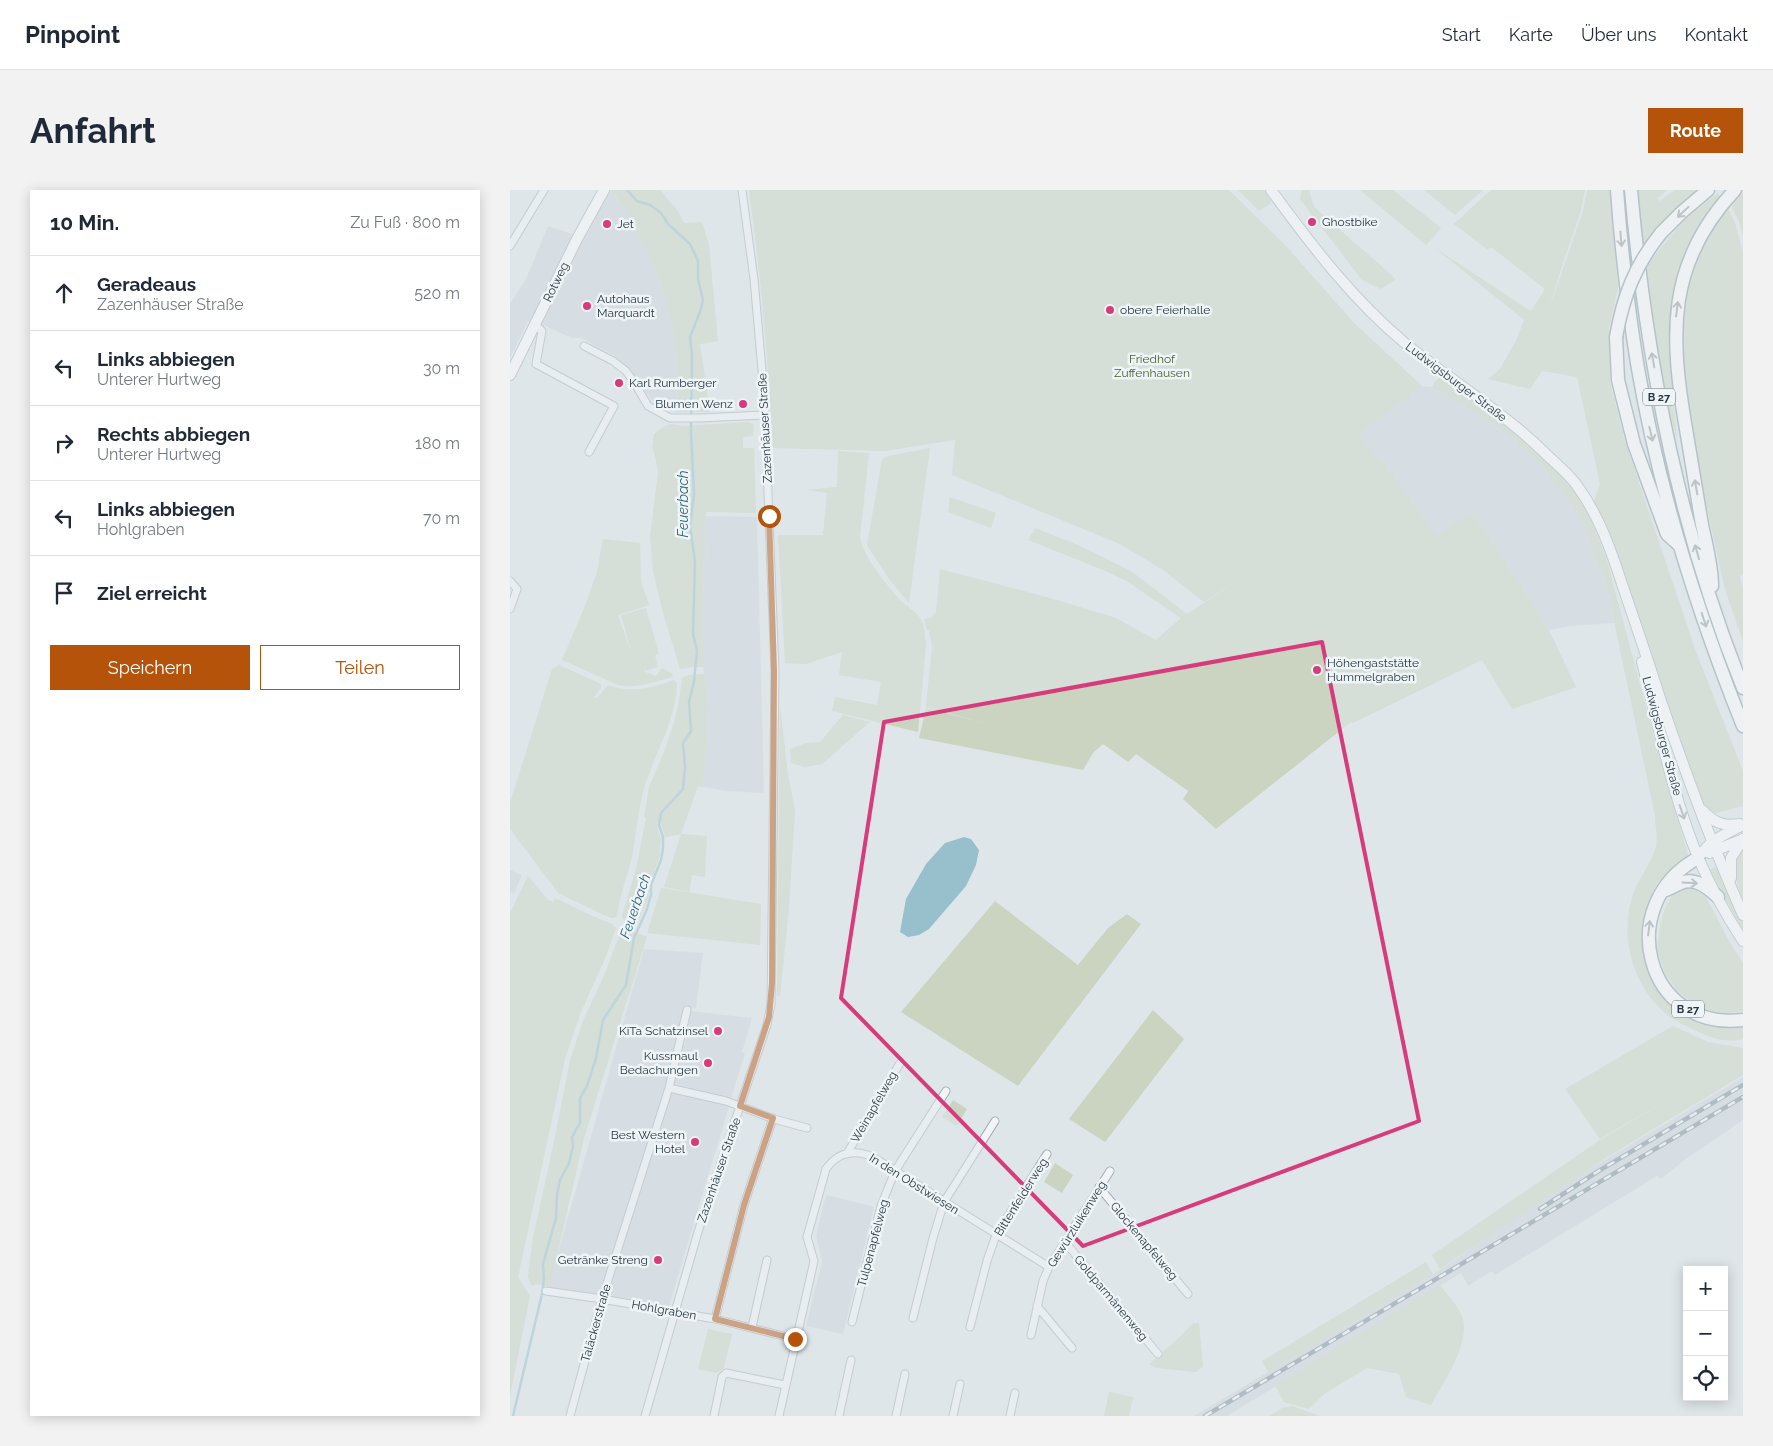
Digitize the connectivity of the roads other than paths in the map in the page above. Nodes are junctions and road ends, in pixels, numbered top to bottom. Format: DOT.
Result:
graph roads {
  1 [pos="544,190"];
  2 [pos="604,190"];
  3 [pos="742,190"];
  4 [pos="1271,190"];
  5 [pos="1617,190"];
  6 [pos="1631,190"];
  7 [pos="1735,190"];
  8 [pos="1706,191"];
  9 [pos="510,246"];
  10 [pos="535,325"];
  11 [pos="584,346"];
  12 [pos="510,375"];
  13 [pos="765,416"];
  14 [pos="589,452"];
  15 [pos="1680,547"];
  16 [pos="510,581"];
  17 [pos="1622,584"];
  18 [pos="1711,599"];
  19 [pos="510,609"];
  20 [pos="1743,688"];
  21 [pos="1743,726"];
  22 [pos="1699,806"];
  23 [pos="1743,824"];
  24 [pos="1743,839"];
  25 [pos="1713,846"];
  26 [pos="1698,858"];
  27 [pos="1730,886"];
  28 [pos="1661,892"];
  29 [pos="1718,896"];
  30 [pos="1743,916"];
  31 [pos="1743,941"];
  32 [pos="688,1010"];
  33 [pos="1743,1020"];
  34 [pos="900,1063"];
  35 [pos="669,1088"];
  36 [pos="946,1090"];
  37 [pos="740,1106"];
  38 [pos="773,1118"];
  39 [pos="995,1121"];
  40 [pos="807,1128"];
  41 [pos="848,1152"];
  42 [pos="1047,1154"];
  43 [pos="895,1171"];
  44 [pos="1110,1171"];
  45 [pos="1099,1187"];
  46 [pos="944,1202"];
  47 [pos="996,1235"];
  48 [pos="1065,1242"];
  49 [pos="767,1260"];
  50 [pos="1049,1267"];
  51 [pos="546,1291"];
  52 [pos="1188,1294"];
  53 [pos="602,1299"];
  54 [pos="1037,1306"];
  55 [pos="674,1312"];
  56 [pos="913,1318"];
  57 [pos="715,1319"];
  58 [pos="852,1322"];
  59 [pos="752,1327"];
  60 [pos="970,1327"];
  61 [pos="1031,1335"];
  62 [pos="795,1339"];
  63 [pos="1072,1348"];
  64 [pos="1158,1354"];
  65 [pos="851,1360"];
  66 [pos="905,1374"];
  67 [pos="960,1384"];
  68 [pos="785,1385"];
  69 [pos="1015,1393"];
  70 [pos="570,1416"];
  71 [pos="645,1416"];
  72 [pos="714,1416"];
  73 [pos="779,1416"];
  74 [pos="839,1416"];
  75 [pos="896,1416"];
  76 [pos="953,1416"];
  77 [pos="1010,1416"];
  1 -- 9 [label="street"];
  2 -- 10 [label="main road, Rotweg"];
  3 -- 13 [label="street, Zazenhäuser Straße"];
  4 -- 17 [label="main road, Ludwigsburger Straße"];
  5 -- 15 [label="highway, B 27, one-way"];
  18 -- 6 [label="highway, B 27, one-way"];
  18 -- 7 [label="highway, one-way"];
  8 -- 15 [label="highway, B 27, one-way, bridge"];
  10 -- 12 [label="main road, Rotweg"];
  10 -- 14 [label="street"];
  11 -- 13 [label="street"];
  13 -- 37 [label="street, Zazenhäuser Straße"];
  15 -- 21 [label="highway, B 27, one-way"];
  16 -- 19 [label="street"];
  17 -- 22 [label="main road, Ludwigsburger Straße"];
  17 -- 26 [label="main road, Ludwigsburger Straße, one-way"];
  18 -- 20 [label="highway, B 27"];
  22 -- 23 [label="main road"];
  22 -- 25 [label="main road, Ludwigsburger Straße"];
  23 -- 25 [label="main road"];
  24 -- 25 [label="main road"];
  24 -- 27 [label="main road"];
  25 -- 26 [label="main road"];
  25 -- 27 [label="main road, Ludwigsburger Straße"];
  26 -- 28 [label="highway, B 27"];
  26 -- 29 [label="main road, Ludwigsburger Straße"];
  27 -- 30 [label="main road, Ludwigsburger Straße"];
  28 -- 29 [label="highway, one-way"];
  33 -- 28 [label="highway, B 27, one-way"];
  29 -- 31 [label="main road, Ludwigsburger Straße"];
  32 -- 35 [label="street, Taläckerstraße"];
  34 -- 41 [label="street, Weinapfelweg"];
  35 -- 37 [label="street"];
  35 -- 53 [label="street, Taläckerstraße"];
  36 -- 43 [label="street, Tulpenapfelweg"];
  37 -- 38 [label="street"];
  37 -- 55 [label="street, Zazenhäuser Straße"];
  38 -- 40 [label="street"];
  38 -- 57 [label="street"];
  39 -- 46 [label="street"];
  41 -- 43 [label="street, In den Obstwiesen"];
  41 -- 62 [label="street"];
  42 -- 47 [label="street, Bittenfelderweg"];
  43 -- 46 [label="street, In den Obstwiesen"];
  43 -- 58 [label="street, Tulpenapfelweg"];
  44 -- 45 [label="street, Gewürzluikenweg"];
  45 -- 48 [label="street, Gewürzluikenweg"];
  45 -- 52 [label="street, Glockenapfelweg"];
  46 -- 47 [label="street, In den Obstwiesen"];
  46 -- 56 [label="street"];
  47 -- 50 [label="street, In den Obstwiesen"];
  47 -- 60 [label="street, Bittenfelderweg"];
  48 -- 50 [label="street, Gewürzluikenweg"];
  48 -- 64 [label="street, Goldparmänenweg"];
  49 -- 59 [label="street"];
  50 -- 54 [label="street, Gewürzluikenweg"];
  51 -- 53 [label="street, Hohlgraben"];
  53 -- 55 [label="street, Hohlgraben"];
  53 -- 70 [label="street, Taläckerstraße"];
  54 -- 61 [label="street, Gewürzluikenweg"];
  54 -- 63 [label="street"];
  55 -- 57 [label="street, Hohlgraben"];
  55 -- 71 [label="street, Zazenhäuser Straße"];
  57 -- 59 [label="street, Hohlgraben"];
  59 -- 62 [label="street, Hohlgraben"];
  62 -- 68 [label="street"];
  65 -- 74 [label="street"];
  66 -- 75 [label="street"];
  67 -- 76 [label="street"];
  68 -- 72 [label="street"];
  68 -- 73 [label="street"];
  69 -- 77 [label="street"];
}
